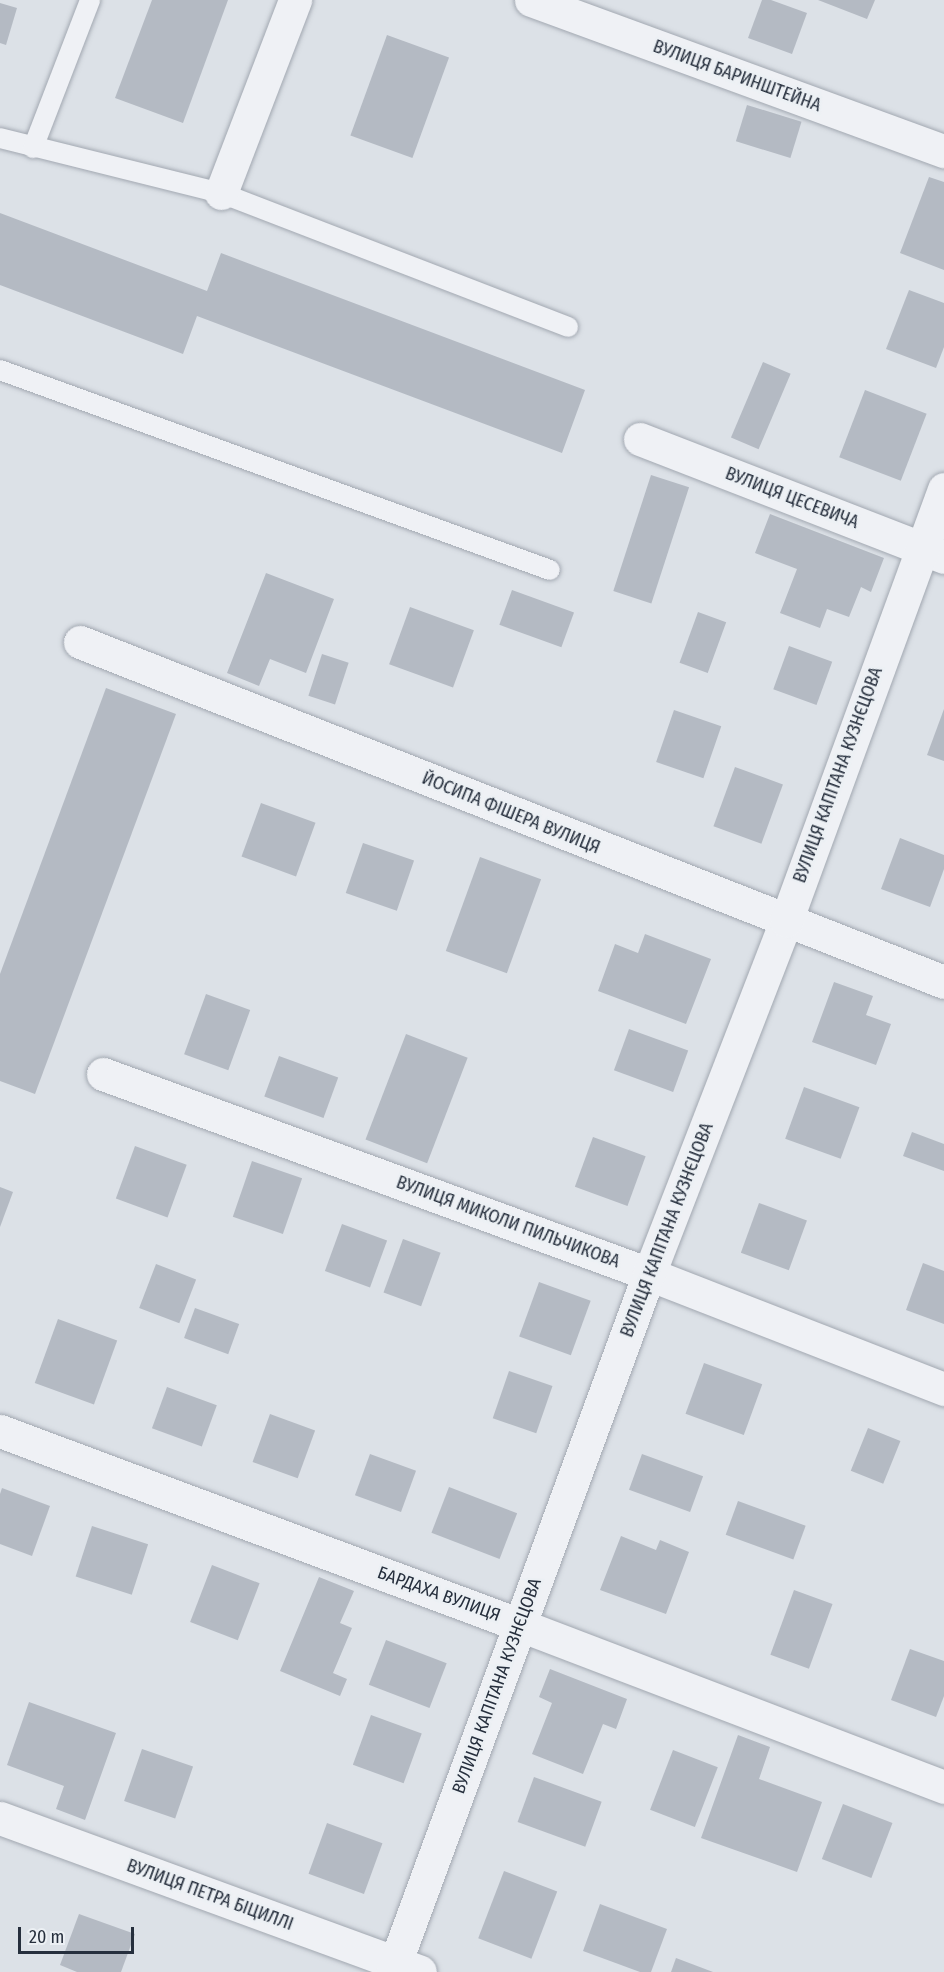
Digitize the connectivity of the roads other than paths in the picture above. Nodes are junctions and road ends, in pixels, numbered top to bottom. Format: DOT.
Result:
graph roads {
  1 [pos="90,0"];
  2 [pos="295,0"];
  3 [pos="531,0"];
  4 [pos="0,138"];
  5 [pos="33,148"];
  6 [pos="944,151"];
  7 [pos="221,193"];
  8 [pos="568,327"];
  9 [pos="0,370"];
  10 [pos="640,439"];
  11 [pos="944,489"];
  12 [pos="932,553"];
  13 [pos="550,570"];
  14 [pos="80,642"];
  15 [pos="786,921"];
  16 [pos="944,982"];
  17 [pos="103,1074"];
  18 [pos="649,1274"];
  19 [pos="944,1389"];
  20 [pos="0,1431"];
  21 [pos="520,1625"];
  22 [pos="944,1787"];
  23 [pos="0,1818"];
  24 [pos="402,1969"];
  1 -- 5 [label="lane"];
  2 -- 7 [label="street"];
  3 -- 6 [label="street, ВУЛИЦЯ БАРИНШТЕЙНА"];
  4 -- 5 [label="lane"];
  5 -- 7 [label="lane"];
  7 -- 8 [label="lane"];
  9 -- 13 [label="lane"];
  10 -- 12 [label="street, ВУЛИЦЯ ЦЕСЕВИЧА"];
  11 -- 12 [label="street, ВУЛИЦЯ КАПІТАНА КУЗНЄЦОВА"];
  12 -- 15 [label="street, ВУЛИЦЯ КАПІТАНА КУЗНЄЦОВА"];
  14 -- 15 [label="street, ЙОСИПА ФІШЕРА ВУЛИЦЯ"];
  15 -- 16 [label="street, ЙОСИПА ФІШЕРА ВУЛИЦЯ"];
  15 -- 18 [label="street, ВУЛИЦЯ КАПІТАНА КУЗНЄЦОВА"];
  17 -- 18 [label="street, ВУЛИЦЯ МИКОЛИ ПИЛЬЧИКОВА"];
  18 -- 19 [label="street, ВУЛИЦЯ МИКОЛИ ПИЛЬЧИКОВА"];
  18 -- 21 [label="street, ВУЛИЦЯ КАПІТАНА КУЗНЄЦОВА"];
  20 -- 21 [label="street, БАРДАХА ВУЛИЦЯ"];
  21 -- 22 [label="street, БАРДАХА ВУЛИЦЯ"];
  21 -- 24 [label="street, ВУЛИЦЯ КАПІТАНА КУЗНЄЦОВА"];
  23 -- 24 [label="street, ВУЛИЦЯ ПЕТРА БІЦИЛЛІ"];
}
